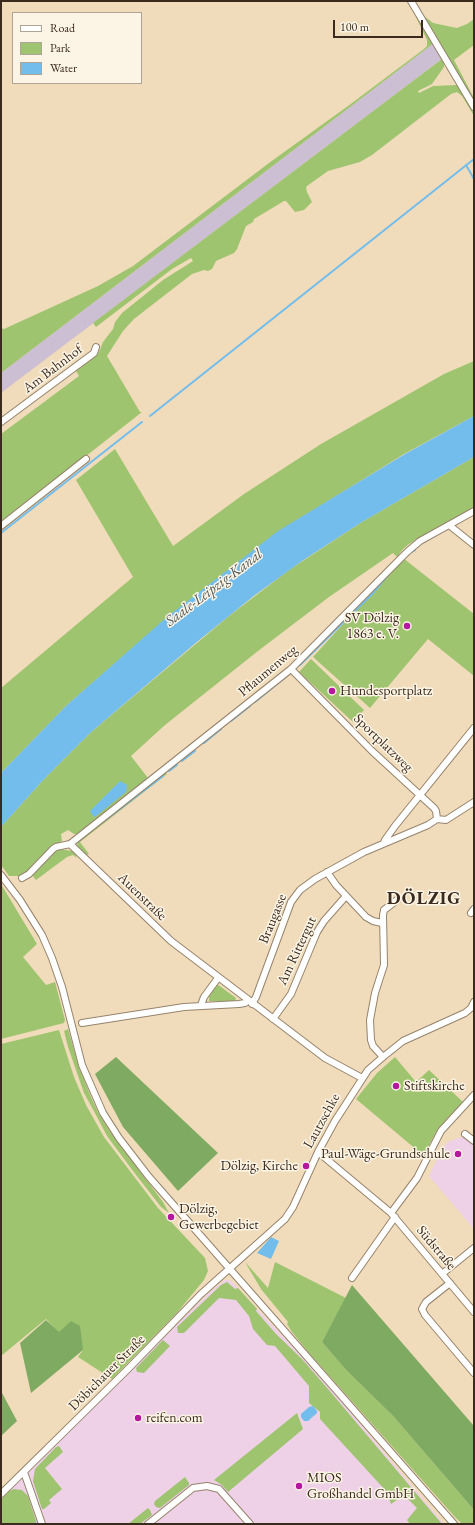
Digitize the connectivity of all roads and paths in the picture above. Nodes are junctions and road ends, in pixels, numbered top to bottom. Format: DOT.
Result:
graph roads {
  1 [pos="411,1"];
  2 [pos="474,107"];
  3 [pos="96,347"];
  4 [pos="1,422"];
  5 [pos="86,459"];
  6 [pos="474,511"];
  7 [pos="449,525"];
  8 [pos="1,526"];
  9 [pos="474,545"];
  10 [pos="292,669"];
  11 [pos="474,728"];
  12 [pos="420,795"];
  13 [pos="474,802"];
  14 [pos="436,819"];
  15 [pos="384,843"];
  16 [pos="70,844"];
  17 [pos="327,872"];
  18 [pos="1,874"];
  19 [pos="22,878"];
  20 [pos="346,896"];
  21 [pos="397,900"];
  22 [pos="382,923"];
  23 [pos="218,978"];
  24 [pos="250,1002"];
  25 [pos="474,1002"];
  26 [pos="201,1005"];
  27 [pos="273,1019"];
  28 [pos="82,1023"];
  29 [pos="383,1057"];
  30 [pos="362,1078"];
  31 [pos="474,1095"];
  32 [pos="465,1134"];
  33 [pos="474,1141"];
  34 [pos="318,1152"];
  35 [pos="393,1215"];
  36 [pos="474,1248"];
  37 [pos="229,1268"];
  38 [pos="442,1274"];
  39 [pos="352,1278"];
  40 [pos="450,1283"];
  41 [pos="474,1312"];
  42 [pos="474,1373"];
  43 [pos="24,1472"];
  44 [pos="1,1494"];
  45 [pos="42,1524"];
  46 [pos="148,1524"];
  47 [pos="250,1524"];
  48 [pos="454,1524"];
  1 -- 2 [label="street"];
  3 -- 4 [label="street, Am Bahnhof"];
  5 -- 8 [label="street"];
  6 -- 7 [label="street, Pflaumenweg"];
  7 -- 9 [label="street"];
  7 -- 10 [label="street, Pflaumenweg"];
  10 -- 12 [label="street, Sportplatzweg"];
  10 -- 16 [label="street, Pflaumenweg"];
  11 -- 12 [label="street, Braugasse"];
  12 -- 14 [label="street, Sportplatzweg"];
  12 -- 15 [label="street, Braugasse"];
  13 -- 14 [label="street"];
  14 -- 15 [label="street, Braugasse"];
  15 -- 17 [label="street, Braugasse"];
  16 -- 19 [label="street"];
  16 -- 23 [label="street, Auenstraße"];
  17 -- 20 [label="street"];
  17 -- 24 [label="street, Braugasse"];
  18 -- 37 [label="street"];
  20 -- 22 [label="street"];
  20 -- 27 [label="street, Am Rittergut"];
  21 -- 22 [label="street"];
  22 -- 29 [label="street"];
  23 -- 24 [label="street, Auenstraße"];
  23 -- 26 [label="street"];
  24 -- 26 [label="street"];
  24 -- 27 [label="street, Auenstraße"];
  25 -- 29 [label="street, Lautzschke"];
  26 -- 28 [label="street"];
  27 -- 30 [label="street, Auenstraße"];
  29 -- 30 [label="street, Lautzschke"];
  30 -- 34 [label="street, Lautzschke"];
  31 -- 35 [label="street"];
  32 -- 33 [label="street"];
  34 -- 35 [label="street, Südstraße"];
  34 -- 37 [label="street, Lautzschke"];
  35 -- 38 [label="street, Südstraße"];
  35 -- 39 [label="street"];
  36 -- 38 [label="street"];
  37 -- 43 [label="street, Döbichauer Straße"];
  37 -- 48 [label="street"];
  38 -- 40 [label="street, Südstraße"];
  40 -- 41 [label="street, Südstraße"];
  40 -- 42 [label="street"];
  43 -- 44 [label="street, Döbichauer Straße"];
  43 -- 45 [label="street"];
  46 -- 47 [label="street"];
}
